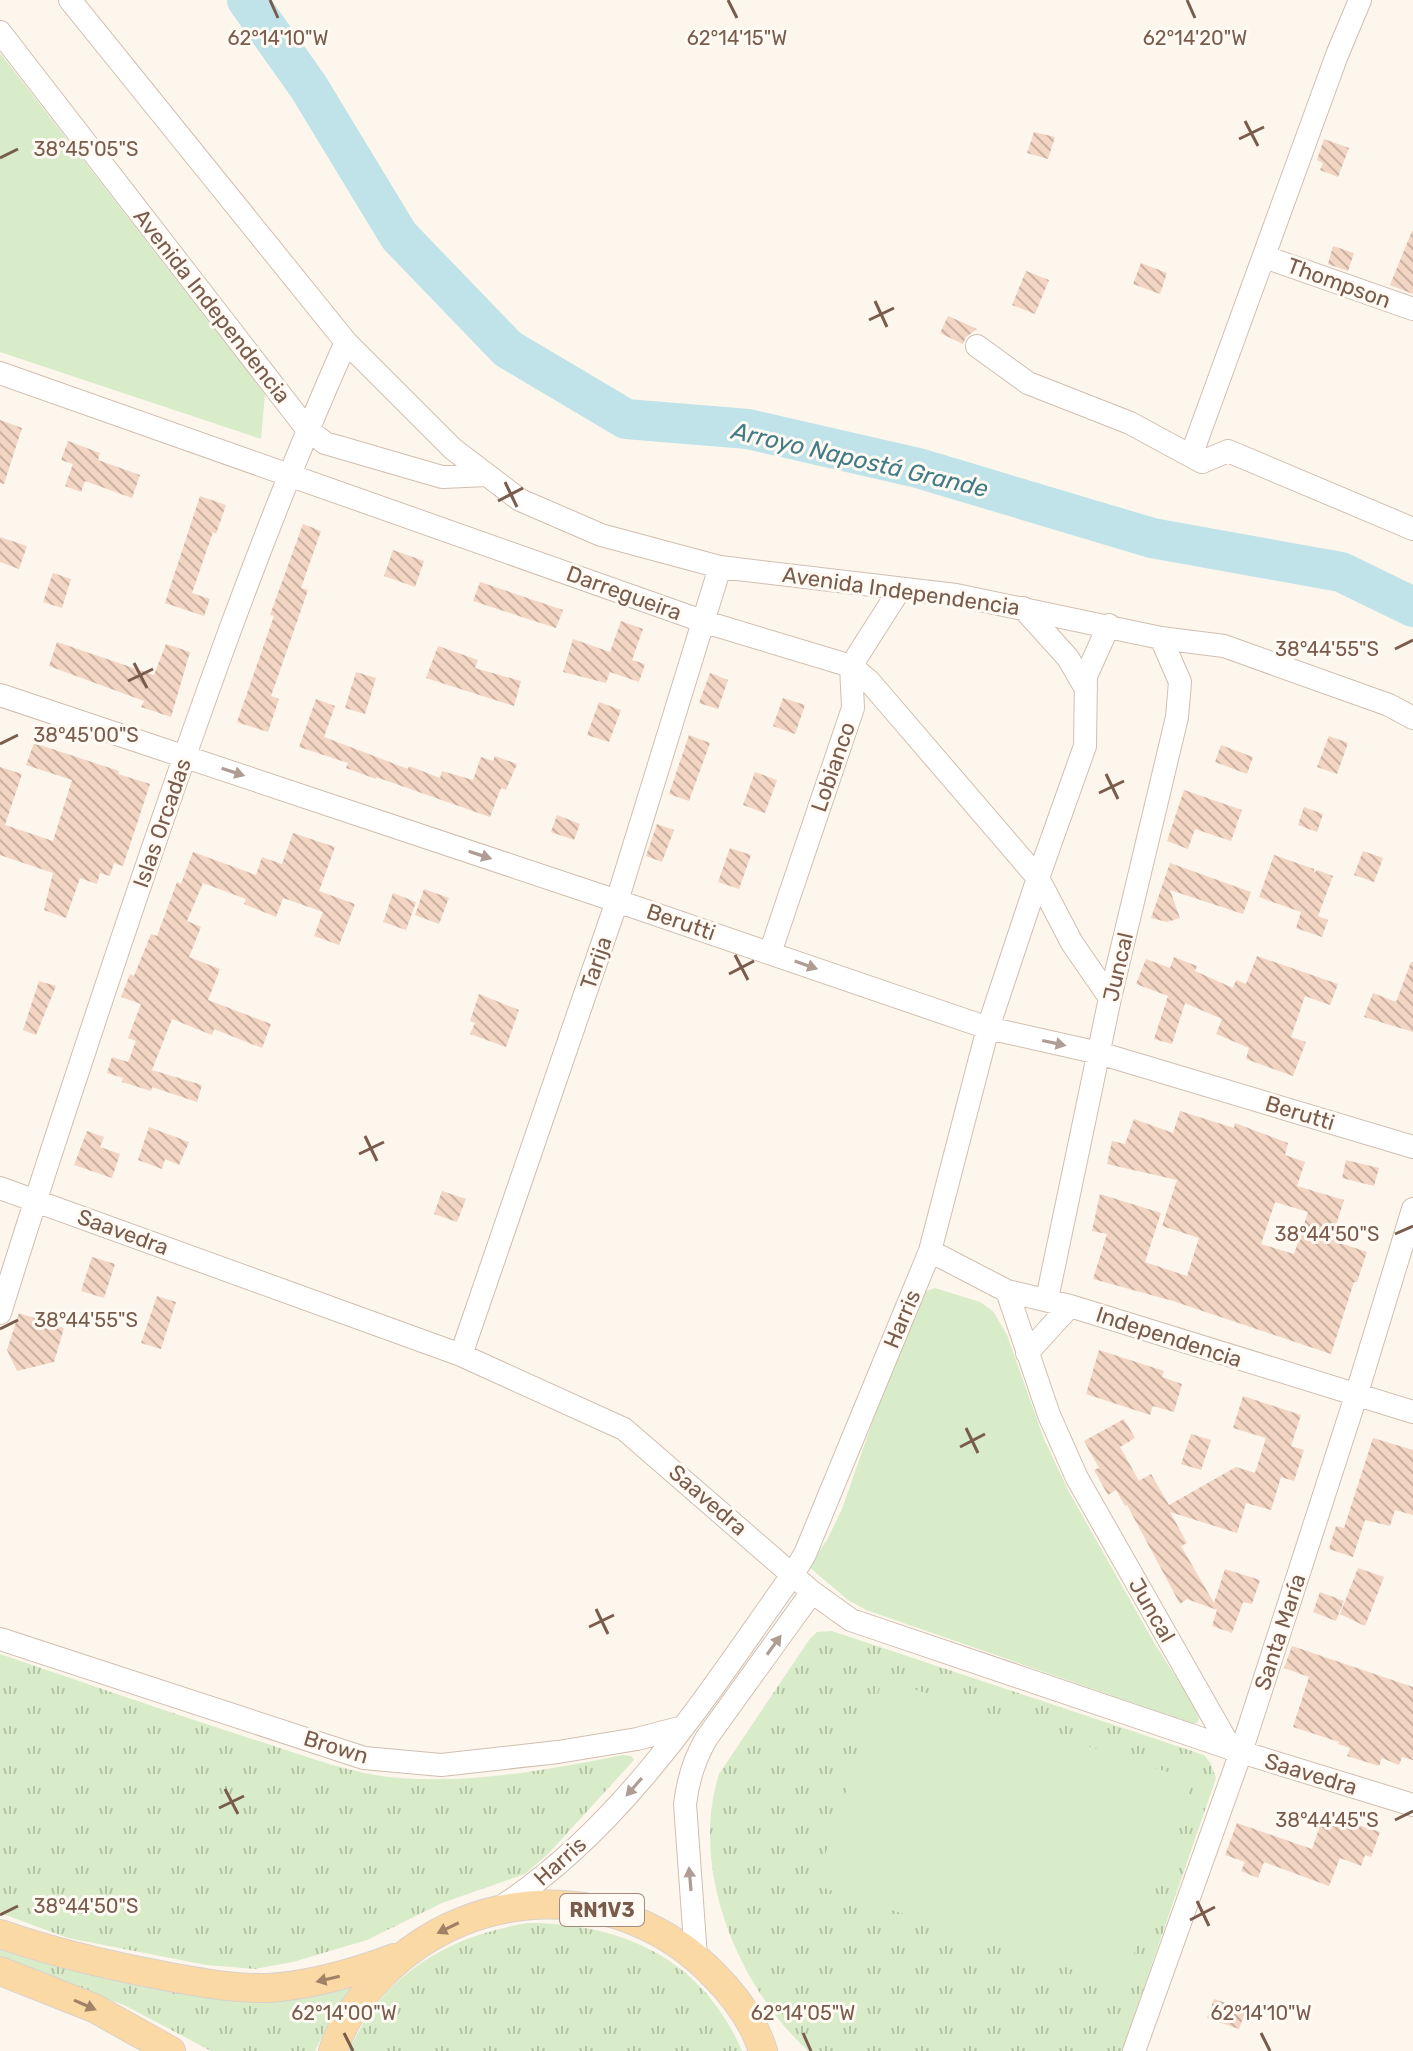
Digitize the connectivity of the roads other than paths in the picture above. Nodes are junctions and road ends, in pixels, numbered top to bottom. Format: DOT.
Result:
graph roads {
  1 [pos="70,0"];
  2 [pos="1360,0"];
  3 [pos="0,32"];
  4 [pos="1265,257"];
  5 [pos="1413,309"];
  6 [pos="346,342"];
  7 [pos="977,346"];
  8 [pos="0,373"];
  9 [pos="307,429"];
  10 [pos="1191,456"];
  11 [pos="290,474"];
  12 [pos="487,475"];
  13 [pos="1413,529"];
  14 [pos="720,567"];
  15 [pos="900,589"];
  16 [pos="1023,608"];
  17 [pos="705,622"];
  18 [pos="1109,625"];
  19 [pos="1161,638"];
  20 [pos="851,666"];
  21 [pos="1086,689"];
  22 [pos="0,695"];
  23 [pos="1413,718"];
  24 [pos="184,756"];
  25 [pos="1038,878"];
  26 [pos="617,901"];
  27 [pos="770,953"];
  28 [pos="1110,998"];
  29 [pos="988,1028"];
  30 [pos="1099,1053"];
  31 [pos="1413,1147"];
  32 [pos="0,1188"];
  33 [pos="35,1200"];
  34 [pos="1413,1209"];
  35 [pos="930,1251"];
  36 [pos="1007,1291"];
  37 [pos="1047,1299"];
  38 [pos="1070,1306"];
  39 [pos="0,1313"];
  40 [pos="1027,1353"];
  41 [pos="461,1355"];
  42 [pos="1356,1396"];
  43 [pos="1413,1412"];
  44 [pos="793,1574"];
  45 [pos="812,1592"];
  46 [pos="0,1639"];
  47 [pos="683,1727"];
  48 [pos="1236,1750"];
  49 [pos="1413,1805"];
  50 [pos="497,1909"];
  51 [pos="0,1934"];
  52 [pos="402,1955"];
  53 [pos="696,1957"];
  54 [pos="0,1971"];
  55 [pos="765,2047"];
  56 [pos="171,2051"];
  57 [pos="333,2051"];
  58 [pos="1134,2051"];
  1 -- 6 [label="street, Avenida Independencia"];
  2 -- 4 [label="street"];
  3 -- 9 [label="street, Avenida Independencia"];
  4 -- 5 [label="street, Thompson"];
  4 -- 10 [label="street"];
  6 -- 9 [label="street, Islas Orcadas"];
  6 -- 12 [label="street, Avenida Independencia"];
  7 -- 10 [label="street"];
  8 -- 11 [label="street, Darregueira"];
  9 -- 11 [label="street, Islas Orcadas"];
  9 -- 12 [label="street, Avenida Independencia"];
  10 -- 13 [label="street"];
  11 -- 17 [label="street, Darregueira"];
  11 -- 24 [label="street, Islas Orcadas"];
  12 -- 14 [label="street, Avenida Independencia"];
  14 -- 15 [label="street, Avenida Independencia"];
  14 -- 17 [label="street, Tarija"];
  15 -- 16 [label="street, Avenida Independencia"];
  15 -- 20 [label="street"];
  16 -- 18 [label="street, Avenida Independencia"];
  16 -- 21 [label="street"];
  17 -- 20 [label="street, Darregueira"];
  17 -- 26 [label="street, Tarija"];
  18 -- 19 [label="street, Avenida Independencia"];
  18 -- 21 [label="street, Harris"];
  19 -- 23 [label="street, Avenida Independencia"];
  19 -- 28 [label="street, Juncal"];
  20 -- 25 [label="street, Darregueira"];
  20 -- 27 [label="street, Lobianco"];
  21 -- 25 [label="street, Harris"];
  22 -- 24 [label="street, Berutti"];
  24 -- 26 [label="street, Berutti, one-way"];
  24 -- 33 [label="street, Islas Orcadas"];
  25 -- 28 [label="street, Darregueira"];
  25 -- 29 [label="street, Harris"];
  26 -- 27 [label="street, Berutti"];
  26 -- 41 [label="street, Tarija"];
  27 -- 29 [label="street, Berutti, one-way"];
  28 -- 30 [label="street, Juncal"];
  29 -- 30 [label="street, Berutti, one-way"];
  29 -- 35 [label="street, Harris"];
  30 -- 31 [label="street, Berutti"];
  30 -- 37 [label="street, Juncal"];
  32 -- 33 [label="street, Saavedra"];
  33 -- 39 [label="street, Islas Orcadas"];
  33 -- 41 [label="street, Saavedra"];
  34 -- 42 [label="street, Santa María"];
  35 -- 36 [label="street, Independencia"];
  35 -- 44 [label="street, Harris"];
  36 -- 37 [label="street, Independencia"];
  36 -- 40 [label="street, Juncal"];
  37 -- 38 [label="street, Independencia"];
  38 -- 40 [label="street"];
  38 -- 42 [label="street, Independencia"];
  40 -- 48 [label="street, Juncal"];
  41 -- 44 [label="street, Saavedra"];
  42 -- 43 [label="street, Independencia"];
  42 -- 48 [label="street, Santa María"];
  44 -- 45 [label="street, Saavedra"];
  44 -- 47 [label="street, Harris"];
  45 -- 48 [label="street, Saavedra"];
  53 -- 45 [label="street, one-way"];
  46 -- 47 [label="street, Brown"];
  47 -- 50 [label="street, Harris, one-way"];
  48 -- 49 [label="street, Saavedra"];
  48 -- 58 [label="street, Santa María"];
  50 -- 52 [label="main road, RN1V3, one-way"];
  50 -- 53 [label="main road, RN1V3"];
  52 -- 51 [label="main road, RN1V3, one-way"];
  52 -- 57 [label="main road, RN1V3"];
  53 -- 55 [label="main road, RN1V3"];
  54 -- 56 [label="main road, one-way"];
}
